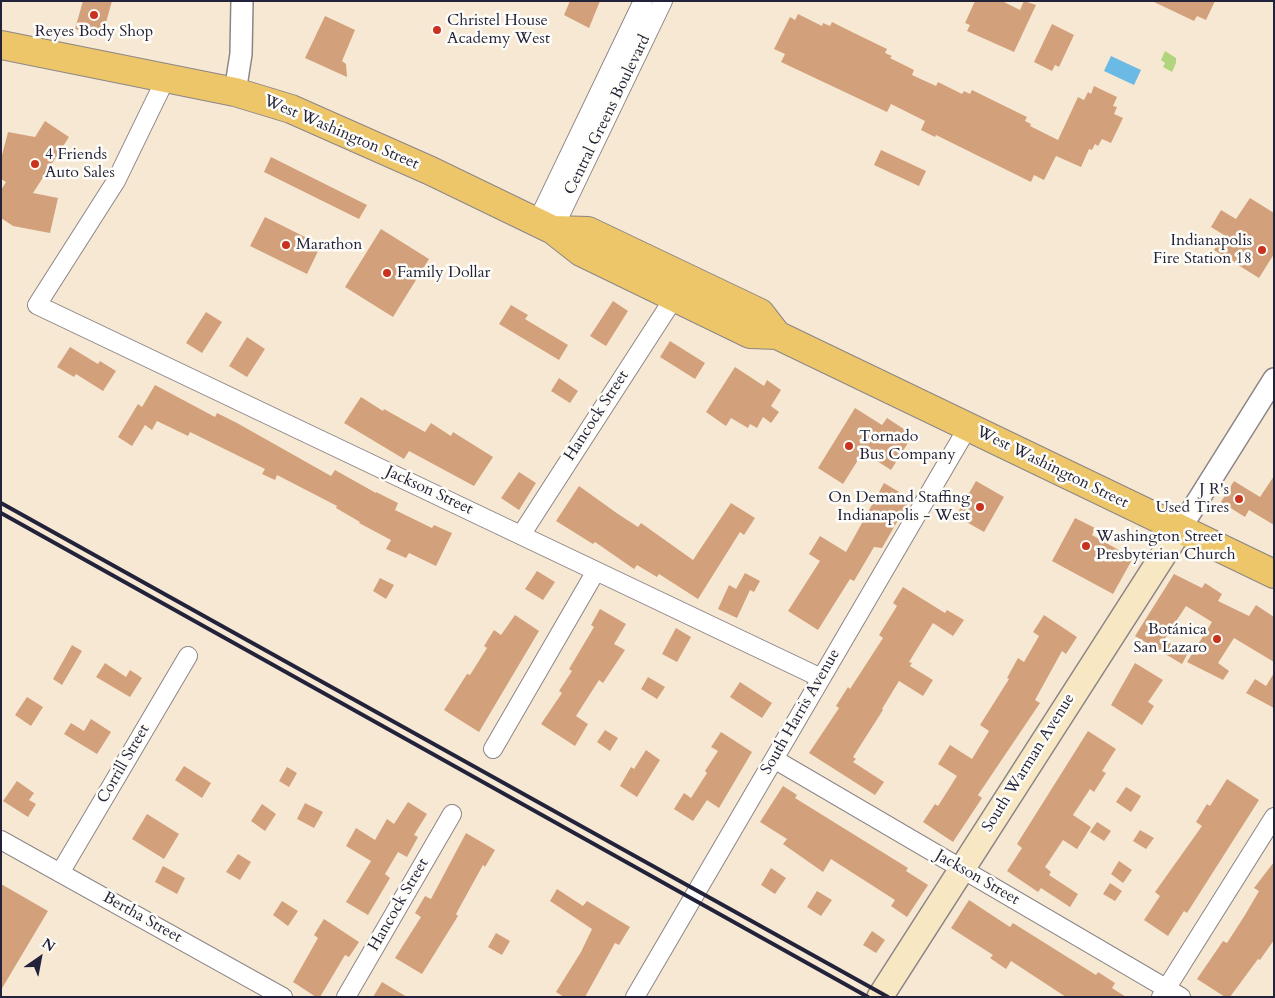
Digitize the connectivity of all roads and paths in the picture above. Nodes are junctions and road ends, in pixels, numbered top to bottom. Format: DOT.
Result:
graph roads {
  1 [pos="242,1"];
  2 [pos="643,1"];
  3 [pos="663,1"];
  4 [pos="1,45"];
  5 [pos="166,78"];
  6 [pos="234,92"];
  7 [pos="545,226"];
  8 [pos="674,298"];
  9 [pos="777,335"];
  10 [pos="1274,379"];
  11 [pos="968,427"];
  12 [pos="1180,529"];
  13 [pos="521,535"];
  14 [pos="596,571"];
  15 [pos="1274,574"];
  16 [pos="188,656"];
  17 [pos="821,678"];
  18 [pos="492,749"];
  19 [pos="774,760"];
  20 [pos="452,814"];
  21 [pos="1274,818"];
  22 [pos="1,840"];
  23 [pos="962,869"];
  24 [pos="60,873"];
  25 [pos="1169,994"];
  26 [pos="283,997"];
  27 [pos="346,997"];
  28 [pos="635,997"];
  29 [pos="880,997"];
  1 -- 6 [label="street"];
  2 -- 7 [label="street, Central Greens Boulevard"];
  3 -- 7 [label="street, Central Greens Boulevard"];
  4 -- 5 [label="main road, West Washington Street"];
  5 -- 6 [label="main road, West Washington Street"];
  5 -- 13 [label="street, Jackson Street"];
  6 -- 7 [label="main road, West Washington Street"];
  7 -- 8 [label="main road, West Washington Street"];
  7 -- 9 [label="main road, West Washington Street"];
  8 -- 9 [label="main road, West Washington Street"];
  8 -- 13 [label="street, Hancock Street"];
  9 -- 11 [label="main road, West Washington Street"];
  10 -- 12 [label="street"];
  11 -- 12 [label="main road, West Washington Street"];
  11 -- 17 [label="street, South Harris Avenue"];
  12 -- 15 [label="main road, West Washington Street"];
  12 -- 23 [label="main road, South Warman Avenue"];
  13 -- 14 [label="street, Jackson Street"];
  14 -- 17 [label="street, Jackson Street"];
  14 -- 18 [label="street"];
  16 -- 24 [label="street, Corrill Street"];
  17 -- 19 [label="street, South Harris Avenue"];
  19 -- 23 [label="street, Jackson Street"];
  19 -- 28 [label="street, South Harris Avenue"];
  20 -- 27 [label="street, Hancock Street"];
  21 -- 25 [label="street"];
  22 -- 24 [label="street, Bertha Street"];
  23 -- 25 [label="street, Jackson Street"];
  23 -- 29 [label="main road, South Warman Avenue"];
  24 -- 26 [label="street, Bertha Street"];
}
